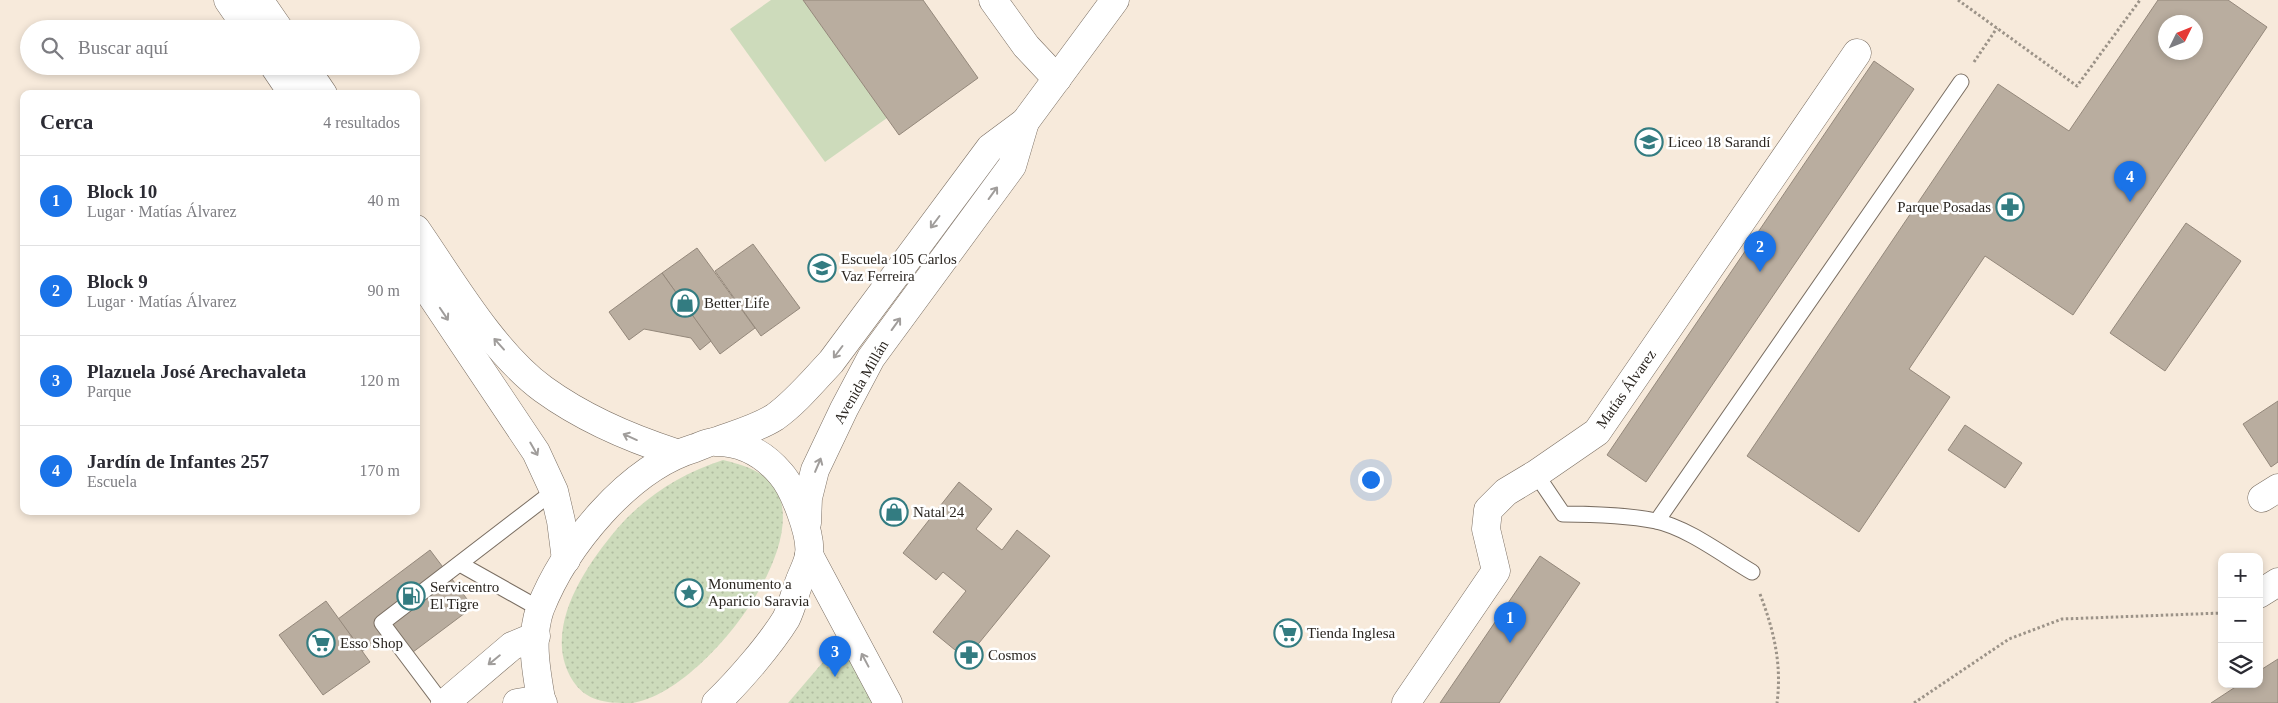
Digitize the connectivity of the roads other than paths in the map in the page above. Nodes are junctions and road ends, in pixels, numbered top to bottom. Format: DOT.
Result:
graph roads {
  1 [pos="228,0"];
  2 [pos="259,0"];
  3 [pos="994,0"];
  4 [pos="1115,0"];
  5 [pos="242,20"];
  6 [pos="273,20"];
  7 [pos="1857,53"];
  8 [pos="280,75"];
  9 [pos="310,75"];
  10 [pos="1057,79"];
  11 [pos="1961,82"];
  12 [pos="290,90"];
  13 [pos="320,90"];
  14 [pos="1025,122"];
  15 [pos="420,235"];
  16 [pos="420,279"];
  17 [pos="715,441"];
  18 [pos="676,453"];
  19 [pos="1536,474"];
  20 [pos="554,491"];
  21 [pos="1657,521"];
  22 [pos="808,542"];
  23 [pos="566,560"];
  24 [pos="460,564"];
  25 [pos="1752,572"];
  26 [pos="2278,582"];
  27 [pos="2263,591"];
  28 [pos="540,609"];
  29 [pos="536,636"];
  30 [pos="534,702"];
  31 [pos="443,703"];
  32 [pos="716,703"];
  33 [pos="888,703"];
  34 [pos="1406,703"];
  1 -- 5 [label="main road"];
  2 -- 6 [label="main road"];
  3 -- 10 [label="main road"];
  4 -- 10 [label="main road, Avenida Millán"];
  7 -- 19 [label="main road, Matías Álvarez"];
  8 -- 12 [label="main road"];
  9 -- 13 [label="main road"];
  10 -- 14 [label="main road, Avenida Millán"];
  11 -- 21 [label="lane"];
  14 -- 17 [label="main road, Avenida Millán, one-way"];
  22 -- 14 [label="main road, Avenida Millán, one-way"];
  18 -- 15 [label="main road, one-way"];
  16 -- 20 [label="main road, one-way"];
  17 -- 18 [label="main road, Avenida Millán"];
  17 -- 22 [label="main road"];
  18 -- 23 [label="main road, Avenida Millán"];
  19 -- 21 [label="lane"];
  19 -- 34 [label="main road, Matías Álvarez"];
  20 -- 23 [label="main road"];
  20 -- 24 [label="lane"];
  21 -- 25 [label="lane"];
  22 -- 32 [label="main road, Avenida Millán"];
  33 -- 22 [label="main road, one-way"];
  23 -- 28 [label="main road, Avenida Millán"];
  24 -- 28 [label="lane"];
  24 -- 31 [label="lane"];
  26 -- 27 [label="main road"];
  28 -- 29 [label="main road, Avenida Millán"];
  29 -- 30 [label="main road, Avenida Millán"];
  29 -- 31 [label="main road, one-way"];
}
